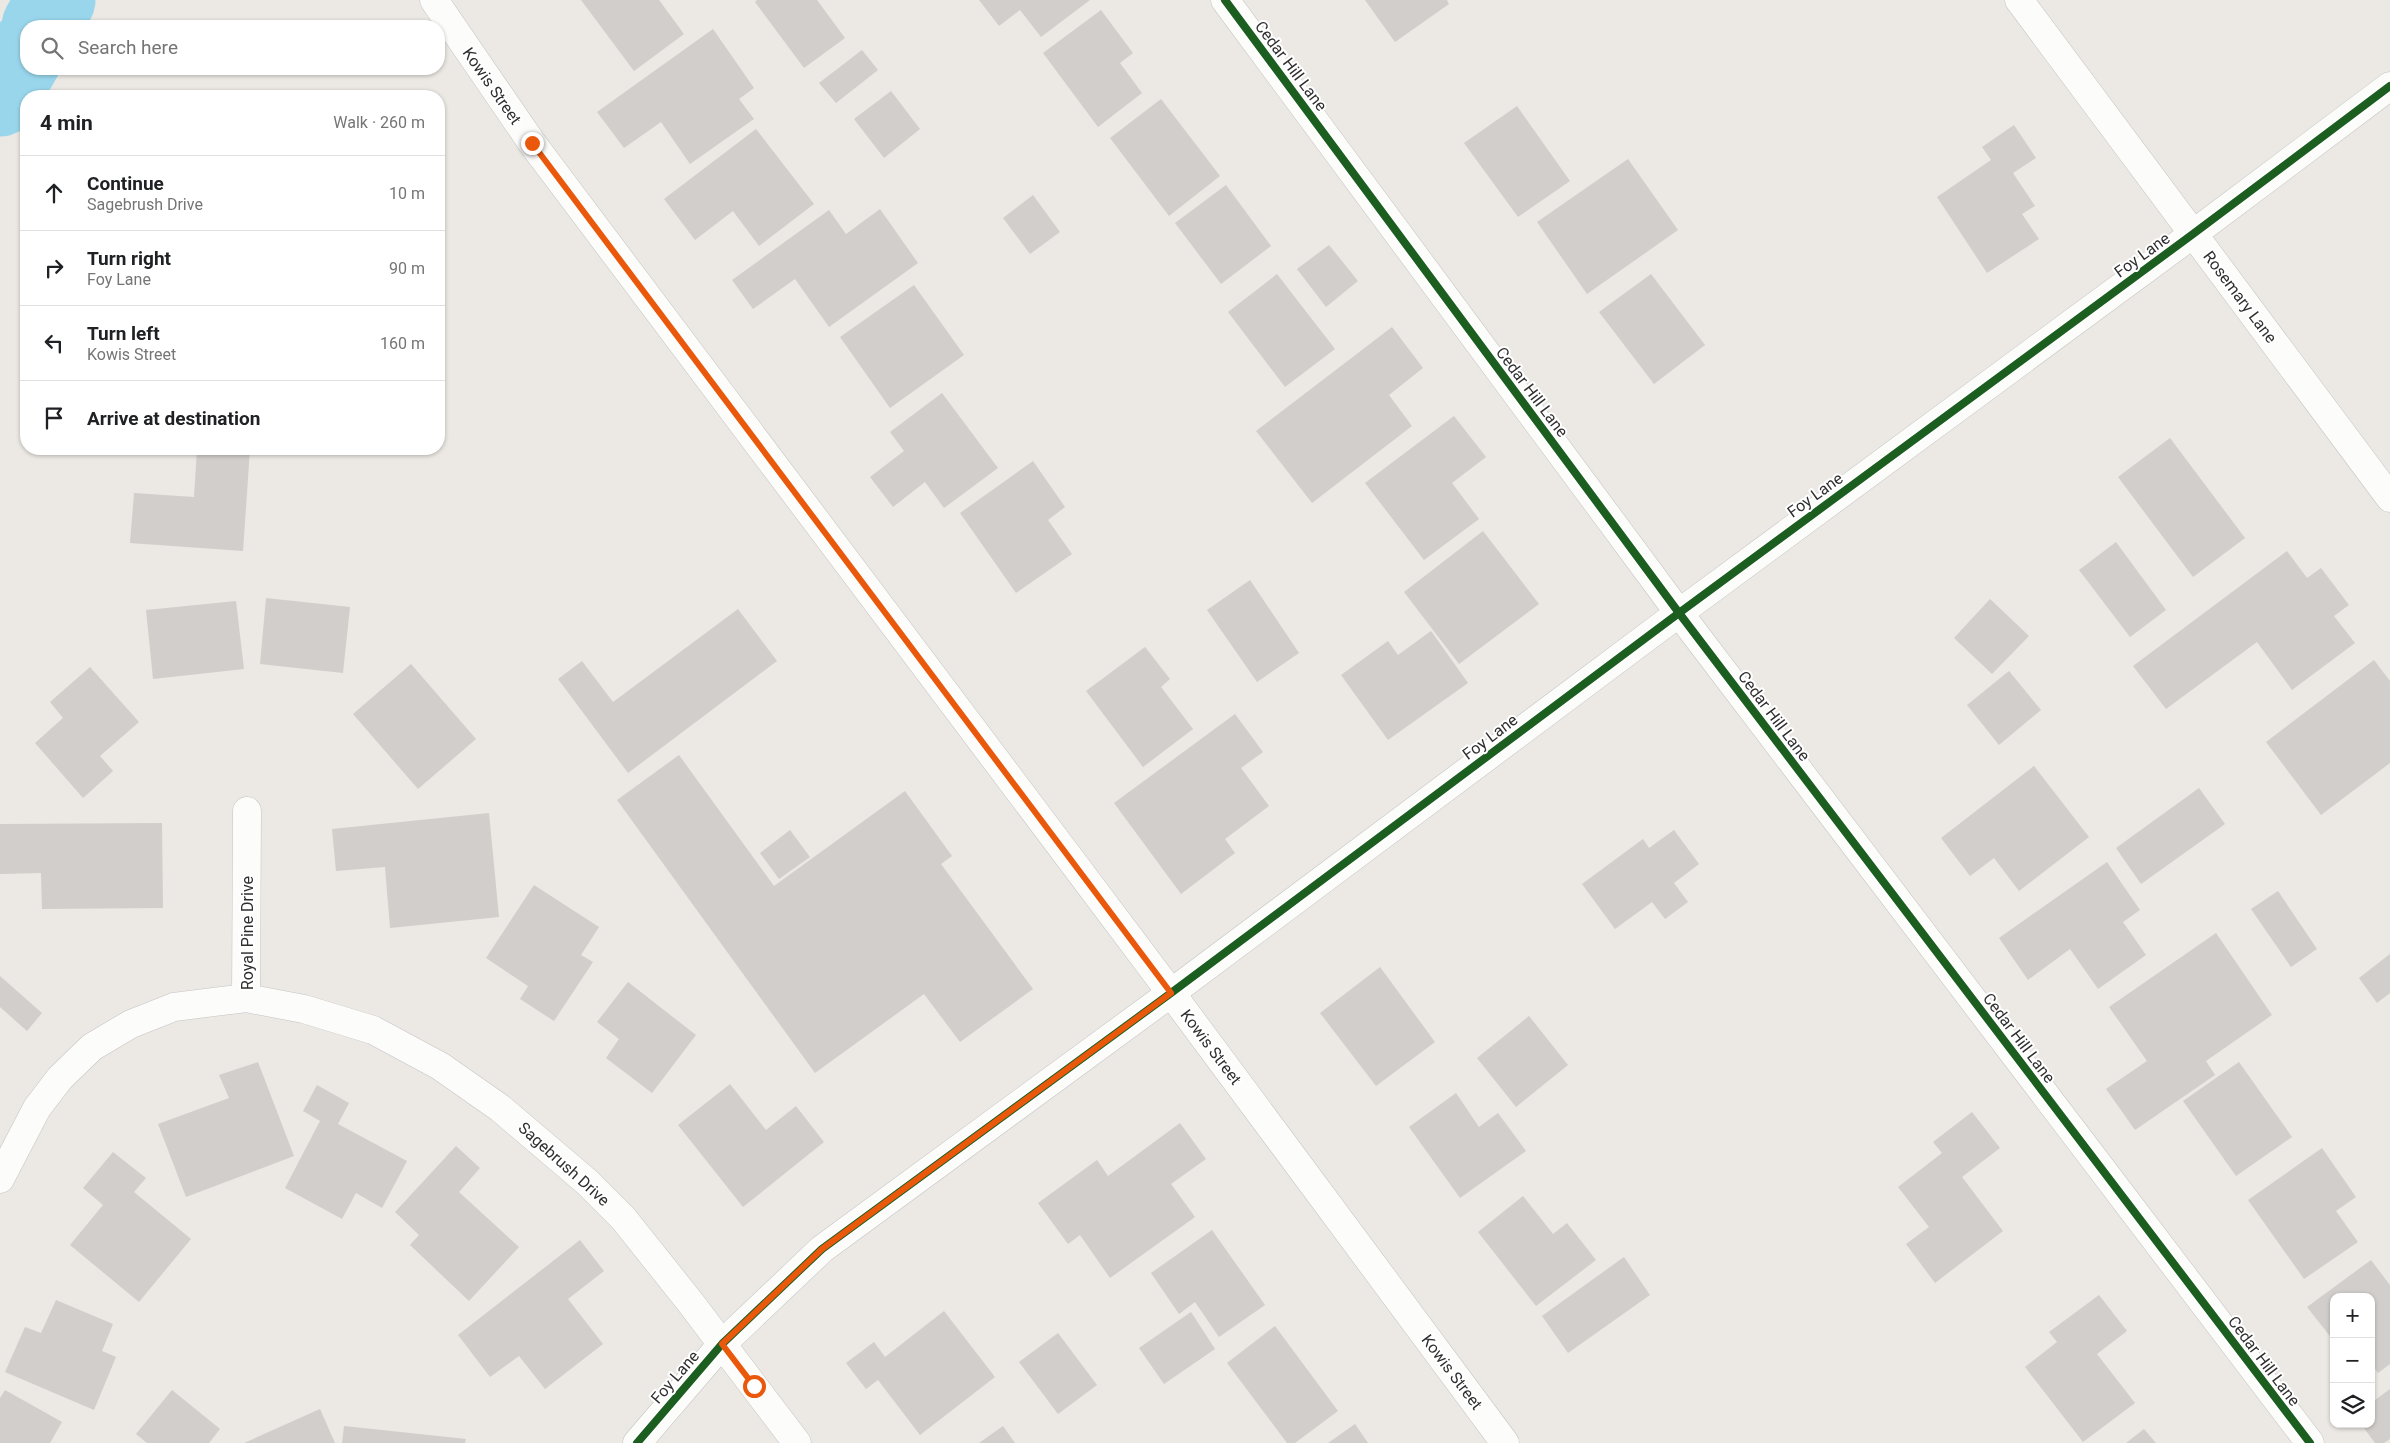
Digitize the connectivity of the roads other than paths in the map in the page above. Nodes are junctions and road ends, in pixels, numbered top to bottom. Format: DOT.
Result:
graph roads {
  1 [pos="434,0"];
  2 [pos="1225,0"];
  3 [pos="2019,0"];
  4 [pos="2390,86"];
  5 [pos="2193,234"];
  6 [pos="2390,498"];
  7 [pos="1679,613"];
  8 [pos="248,811"];
  9 [pos="1171,993"];
  10 [pos="246,998"];
  11 [pos="0,1179"];
  12 [pos="722,1344"];
  13 [pos="637,1443"];
  14 [pos="797,1443"];
  15 [pos="1505,1443"];
  16 [pos="2310,1443"];
  1 -- 9 [label="street, Kowis Street"];
  2 -- 7 [label="street, Cedar Hill Lane"];
  3 -- 5 [label="street, Rosemary Lane"];
  4 -- 5 [label="street, Foy Lane"];
  5 -- 6 [label="street, Rosemary Lane"];
  5 -- 7 [label="street, Foy Lane"];
  7 -- 9 [label="street, Foy Lane"];
  7 -- 16 [label="street, Cedar Hill Lane"];
  8 -- 10 [label="street, Royal Pine Drive"];
  9 -- 12 [label="street, Foy Lane"];
  9 -- 15 [label="street, Kowis Street"];
  10 -- 11 [label="street, Royal Pine Drive"];
  10 -- 12 [label="street, Sagebrush Drive"];
  12 -- 13 [label="street, Foy Lane"];
  12 -- 14 [label="street, Sagebrush Drive"];
}
